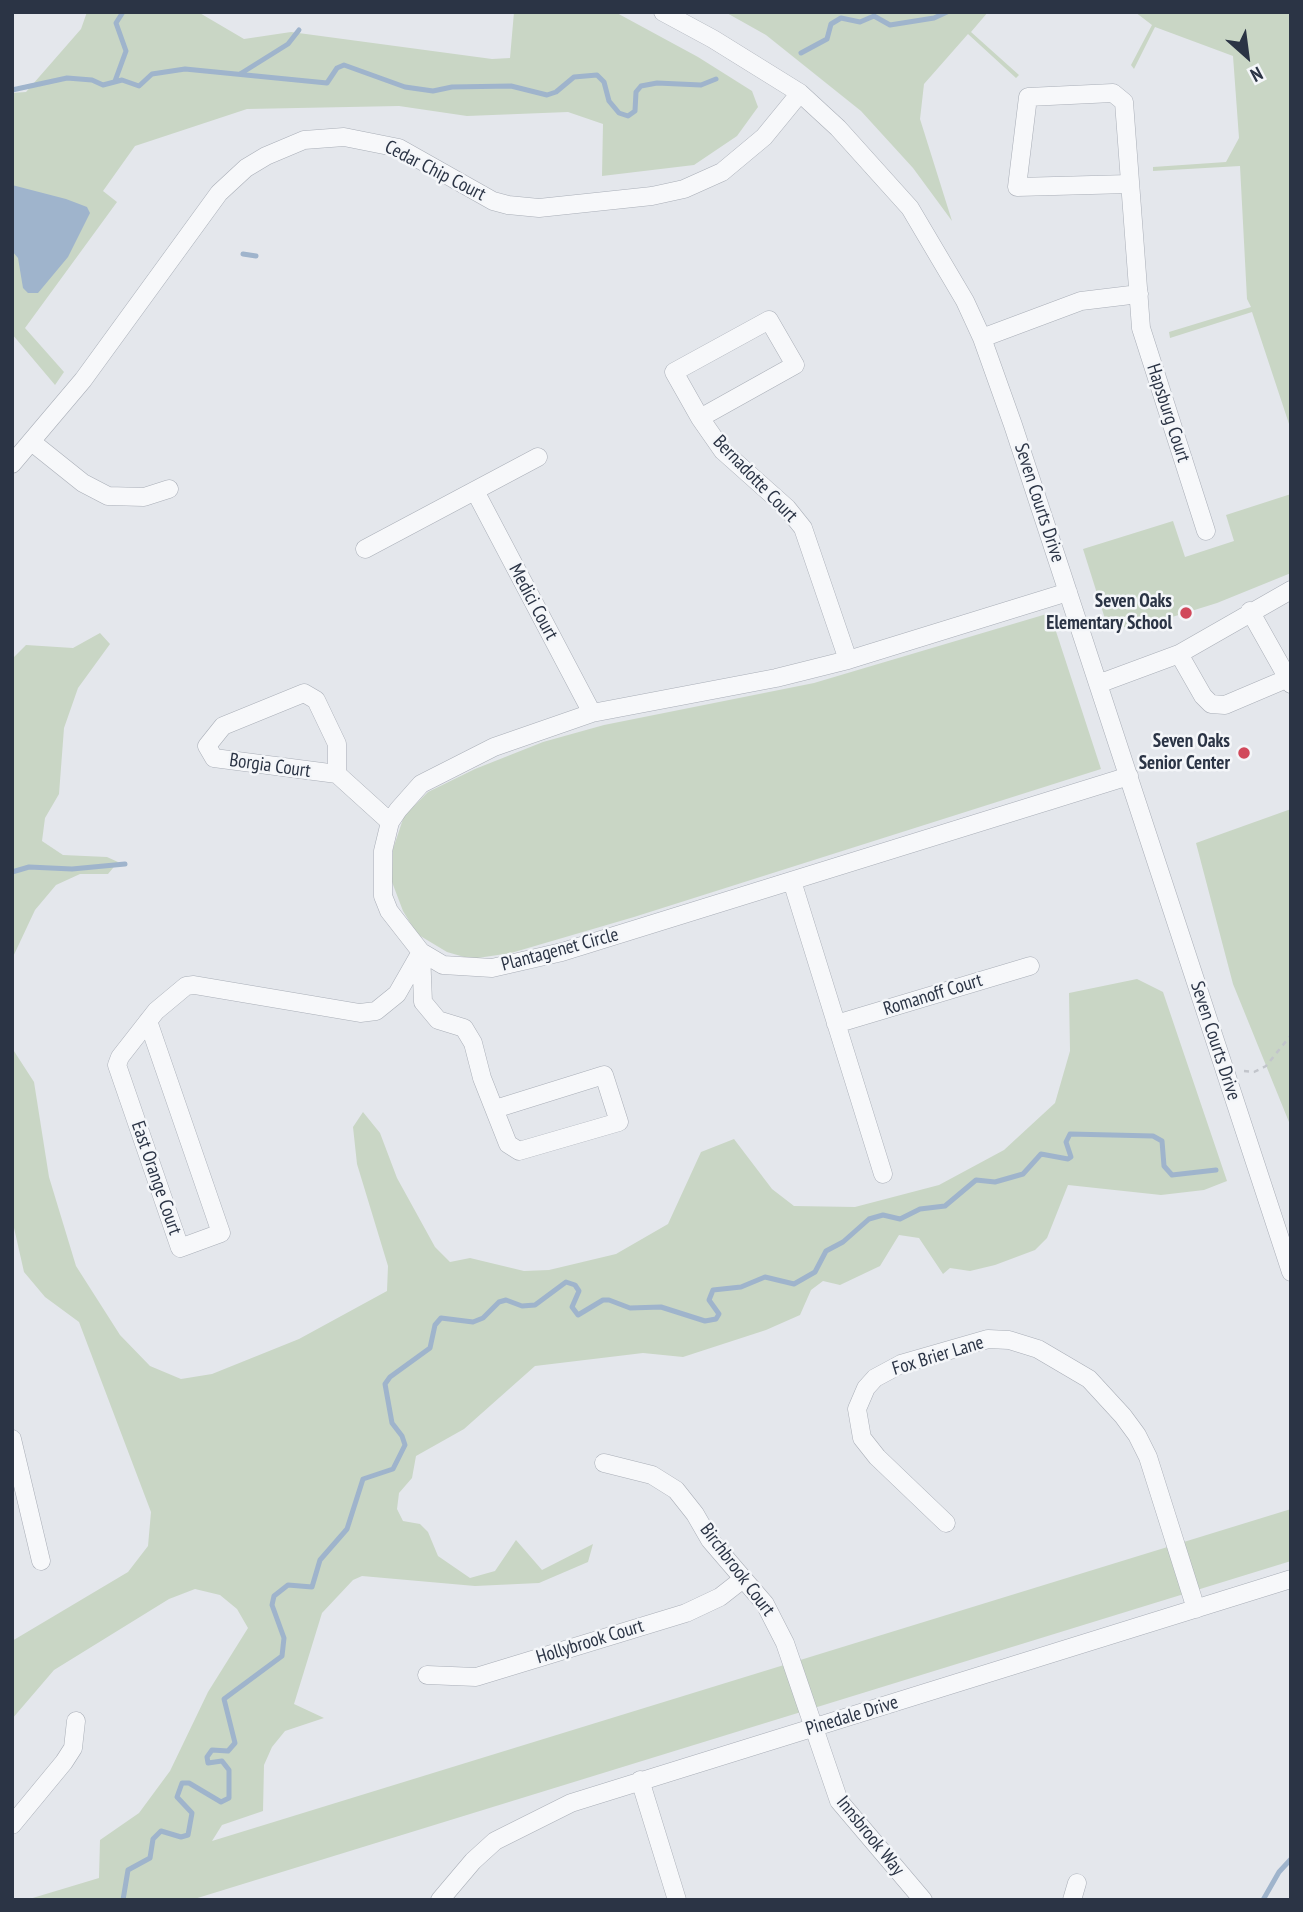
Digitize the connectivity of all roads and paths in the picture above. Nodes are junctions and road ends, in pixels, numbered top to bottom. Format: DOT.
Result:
graph roads {
  1 [pos="663,12"];
  2 [pos="800,93"];
  3 [pos="1129,184"];
  4 [pos="1139,294"];
  5 [pos="982,338"];
  6 [pos="700,418"];
  7 [pos="33,443"];
  8 [pos="538,457"];
  9 [pos="12,464"];
  10 [pos="169,489"];
  11 [pos="475,491"];
  12 [pos="1206,531"];
  13 [pos="365,549"];
  14 [pos="1291,590"];
  15 [pos="1068,593"];
  16 [pos="1250,611"];
  17 [pos="1179,654"];
  18 [pos="848,660"];
  19 [pos="1290,679"];
  20 [pos="1098,684"];
  21 [pos="592,713"];
  22 [pos="337,774"];
  23 [pos="1129,776"];
  24 [pos="390,822"];
  25 [pos="792,881"];
  26 [pos="421,952"];
  27 [pos="1030,965"];
  28 [pos="148,1021"];
  29 [pos="836,1024"];
  30 [pos="1291,1035"];
  31 [pos="1224,1068"];
  32 [pos="495,1109"];
  33 [pos="883,1174"];
  34 [pos="1291,1272"];
  35 [pos="12,1439"];
  36 [pos="604,1464"];
  37 [pos="946,1523"];
  38 [pos="41,1560"];
  39 [pos="1291,1578"];
  40 [pos="743,1579"];
  41 [pos="1196,1609"];
  42 [pos="427,1675"];
  43 [pos="76,1721"];
  44 [pos="813,1728"];
  45 [pos="640,1780"];
  46 [pos="12,1825"];
  47 [pos="440,1900"];
  48 [pos="677,1900"];
  49 [pos="923,1900"];
  1 -- 2 [label="street, Seven Courts Drive"];
  2 -- 5 [label="street, Seven Courts Drive"];
  2 -- 7 [label="street, Cedar Chip Court"];
  3 -- 3 [label="street, Hapsburg Court"];
  3 -- 4 [label="street, Hapsburg Court"];
  4 -- 5 [label="street"];
  4 -- 12 [label="street, Hapsburg Court"];
  5 -- 15 [label="street, Seven Courts Drive"];
  6 -- 6 [label="street, Bernadotte Court"];
  6 -- 18 [label="street, Bernadotte Court"];
  7 -- 9 [label="street, Cedar Chip Court"];
  7 -- 10 [label="street"];
  8 -- 11 [label="street"];
  11 -- 13 [label="street"];
  11 -- 21 [label="street, Medici Court"];
  14 -- 16 [label="street"];
  15 -- 18 [label="street, Plantagenet Circle"];
  15 -- 20 [label="street, Seven Courts Drive"];
  16 -- 17 [label="street"];
  16 -- 19 [label="street"];
  17 -- 19 [label="street"];
  17 -- 20 [label="street"];
  18 -- 21 [label="street, Plantagenet Circle"];
  20 -- 23 [label="street, Seven Courts Drive"];
  21 -- 24 [label="street, Plantagenet Circle"];
  22 -- 22 [label="street, Borgia Court"];
  22 -- 24 [label="street, Borgia Court"];
  23 -- 25 [label="street, Plantagenet Circle"];
  23 -- 31 [label="street, Seven Courts Drive"];
  24 -- 26 [label="street, Plantagenet Circle"];
  25 -- 26 [label="street, Plantagenet Circle"];
  25 -- 29 [label="street"];
  26 -- 28 [label="street, East Orange Court"];
  26 -- 32 [label="street"];
  27 -- 29 [label="street, Romanoff Court"];
  28 -- 28 [label="street, East Orange Court"];
  29 -- 33 [label="street"];
  30 -- 31 [label="path"];
  31 -- 34 [label="street, Seven Courts Drive"];
  32 -- 32 [label="street"];
  35 -- 38 [label="street"];
  36 -- 40 [label="street, Birchbrook Court"];
  37 -- 41 [label="street, Fox Brier Lane"];
  39 -- 41 [label="street, Pinedale Drive"];
  40 -- 42 [label="street, Hollybrook Court"];
  40 -- 44 [label="street, Birchbrook Court"];
  41 -- 44 [label="street, Pinedale Drive"];
  43 -- 46 [label="street"];
  44 -- 45 [label="street, Pinedale Drive"];
  44 -- 49 [label="street, Innsbrook Way"];
  45 -- 47 [label="street, Pinedale Drive"];
  45 -- 48 [label="street"];
}
